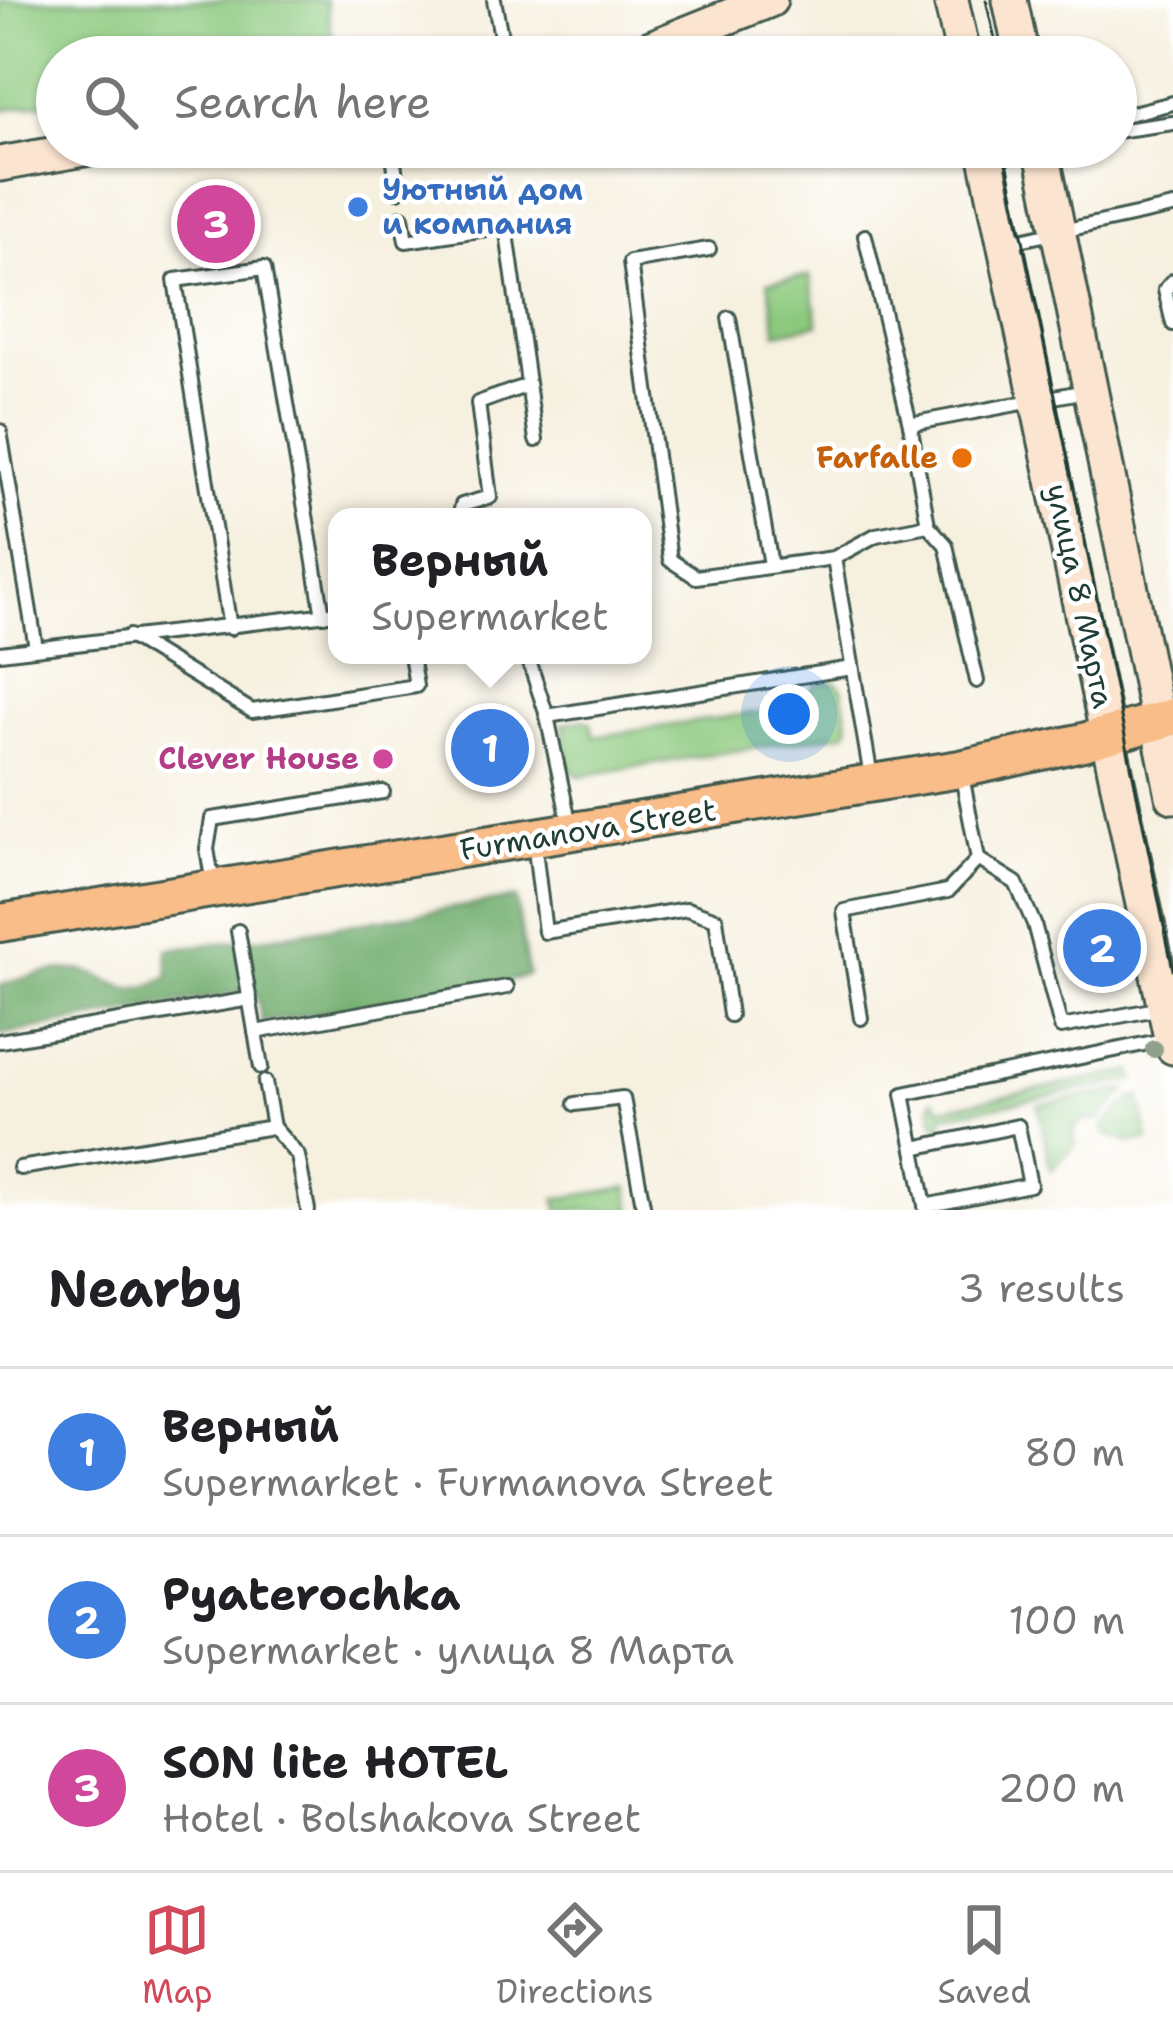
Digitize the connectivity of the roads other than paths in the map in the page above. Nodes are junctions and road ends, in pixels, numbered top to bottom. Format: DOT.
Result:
graph roads {
  1 [pos="494,0"];
  2 [pos="951,0"];
  3 [pos="1010,0"];
  4 [pos="754,4"];
  5 [pos="501,36"];
  6 [pos="678,36"];
  7 [pos="959,36"];
  8 [pos="1018,36"];
  9 [pos="1173,104"];
  10 [pos="1137,112"];
  11 [pos="1173,123"];
  12 [pos="1137,128"];
  13 [pos="36,158"];
  14 [pos="0,164"];
  15 [pos="395,168"];
  16 [pos="989,168"];
  17 [pos="1046,168"];
  18 [pos="398,190"];
  19 [pos="1173,207"];
  20 [pos="403,217"];
  21 [pos="1059,231"];
  22 [pos="865,236"];
  23 [pos="1006,243"];
  24 [pos="709,249"];
  25 [pos="1173,281"];
  26 [pos="729,318"];
  27 [pos="1173,324"];
  28 [pos="528,385"];
  29 [pos="1089,390"];
  30 [pos="1039,400"];
  31 [pos="910,424"];
  32 [pos="0,431"];
  33 [pos="536,440"];
  34 [pos="461,508"];
  35 [pos="928,525"];
  36 [pos="834,558"];
  37 [pos="771,566"];
  38 [pos="328,604"];
  39 [pos="328,614"];
  40 [pos="230,628"];
  41 [pos="128,636"];
  42 [pos="36,648"];
  43 [pos="0,653"];
  44 [pos="412,664"];
  45 [pos="530,664"];
  46 [pos="852,668"];
  47 [pos="977,681"];
  48 [pos="547,716"];
  49 [pos="1166,719"];
  50 [pos="1109,735"];
  51 [pos="960,769"];
  52 [pos="872,784"];
  53 [pos="383,792"];
  54 [pos="1173,796"];
  55 [pos="571,833"];
  56 [pos="534,839"];
  57 [pos="978,860"];
  58 [pos="214,891"];
  59 [pos="0,923"];
  60 [pos="238,931"];
  61 [pos="507,987"];
  62 [pos="250,999"];
  63 [pos="730,1015"];
  64 [pos="861,1018"];
  65 [pos="1171,1027"];
  66 [pos="255,1032"];
  67 [pos="0,1041"];
  68 [pos="261,1066"];
  69 [pos="265,1082"];
  70 [pos="575,1104"];
  71 [pos="273,1127"];
  72 [pos="914,1148"];
  73 [pos="20,1168"];
  74 [pos="925,1208"];
  75 [pos="308,1210"];
  76 [pos="644,1210"];
  1 -- 5 [label="lane"];
  2 -- 7 [label="main road"];
  3 -- 8 [label="main road"];
  4 -- 6 [label="main road"];
  9 -- 10 [label="lane"];
  11 -- 12 [label="lane"];
  13 -- 14 [label="main road"];
  15 -- 18 [label="lane"];
  16 -- 23 [label="main road, улица 8 Марта"];
  17 -- 21 [label="main road, улица 8 Марта"];
  19 -- 21 [label="lane"];
  20 -- 28 [label="lane"];
  21 -- 23 [label="lane"];
  21 -- 29 [label="main road, улица 8 Марта"];
  22 -- 31 [label="lane"];
  23 -- 30 [label="main road, улица 8 Марта"];
  24 -- 37 [label="lane"];
  25 -- 27 [label="lane"];
  26 -- 37 [label="lane"];
  28 -- 33 [label="lane"];
  28 -- 34 [label="lane"];
  29 -- 30 [label="lane"];
  29 -- 49 [label="main road, улица 8 Марта"];
  30 -- 31 [label="lane"];
  30 -- 50 [label="main road, улица 8 Марта"];
  31 -- 35 [label="lane"];
  32 -- 42 [label="lane"];
  35 -- 36 [label="lane"];
  35 -- 47 [label="lane"];
  36 -- 37 [label="lane"];
  36 -- 46 [label="lane"];
  38 -- 40 [label="lane"];
  39 -- 40 [label="lane"];
  40 -- 41 [label="lane"];
  41 -- 42 [label="lane"];
  41 -- 44 [label="lane"];
  42 -- 43 [label="lane"];
  45 -- 48 [label="lane"];
  46 -- 48 [label="lane"];
  46 -- 52 [label="lane"];
  48 -- 55 [label="lane"];
  49 -- 50 [label="main road, Furmanova Street"];
  49 -- 54 [label="main road, улица 8 Марта"];
  50 -- 51 [label="main road, Furmanova Street"];
  50 -- 65 [label="main road, улица 8 Марта"];
  51 -- 52 [label="main road, Furmanova Street"];
  51 -- 57 [label="lane"];
  52 -- 55 [label="main road, Furmanova Street"];
  53 -- 58 [label="lane"];
  55 -- 56 [label="main road, Furmanova Street"];
  56 -- 58 [label="main road, Furmanova Street"];
  56 -- 63 [label="lane"];
  57 -- 64 [label="lane"];
  57 -- 65 [label="lane"];
  58 -- 59 [label="main road, Furmanova Street"];
  60 -- 62 [label="lane"];
  61 -- 66 [label="lane"];
  62 -- 66 [label="lane"];
  62 -- 67 [label="lane"];
  65 -- 72 [label="lane"];
  66 -- 68 [label="lane"];
  69 -- 71 [label="lane"];
  70 -- 76 [label="lane"];
  71 -- 73 [label="lane"];
  71 -- 75 [label="lane"];
  72 -- 74 [label="lane"];
  72 -- 74 [label="lane"];
}
